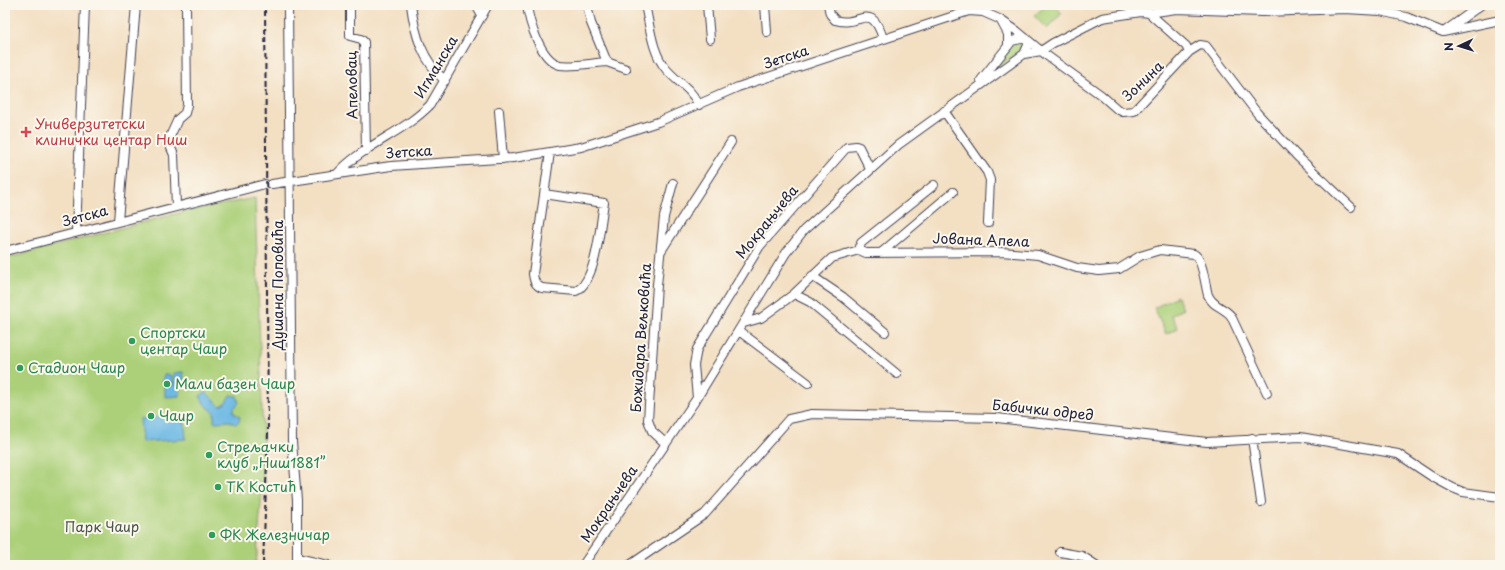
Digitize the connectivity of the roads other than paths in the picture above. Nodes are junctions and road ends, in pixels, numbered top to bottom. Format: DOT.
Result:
graph roads {
  1 [pos="85,5"];
  2 [pos="136,5"];
  3 [pos="186,5"];
  4 [pos="288,5"];
  5 [pos="350,5"];
  6 [pos="411,5"];
  7 [pos="476,5"];
  8 [pos="488,5"];
  9 [pos="528,5"];
  10 [pos="587,5"];
  11 [pos="646,5"];
  12 [pos="707,5"];
  13 [pos="765,5"];
  14 [pos="828,5"];
  15 [pos="1481,5"];
  16 [pos="1149,12"];
  17 [pos="482,16"];
  18 [pos="999,19"];
  19 [pos="1500,20"];
  20 [pos="767,32"];
  21 [pos="1443,32"];
  22 [pos="883,38"];
  23 [pos="1026,38"];
  24 [pos="710,39"];
  25 [pos="1008,46"];
  26 [pos="1041,51"];
  27 [pos="1189,52"];
  28 [pos="1024,54"];
  29 [pos="607,62"];
  30 [pos="626,69"];
  31 [pos="445,81"];
  32 [pos="976,87"];
  33 [pos="700,105"];
  34 [pos="499,111"];
  35 [pos="944,111"];
  36 [pos="731,142"];
  37 [pos="366,151"];
  38 [pos="550,152"];
  39 [pos="503,159"];
  40 [pos="870,169"];
  41 [pos="337,174"];
  42 [pos="290,182"];
  43 [pos="673,183"];
  44 [pos="934,185"];
  45 [pos="953,192"];
  46 [pos="544,194"];
  47 [pos="176,206"];
  48 [pos="1351,207"];
  49 [pos="118,221"];
  50 [pos="988,223"];
  51 [pos="76,232"];
  52 [pos="859,250"];
  53 [pos="5,251"];
  54 [pos="660,252"];
  55 [pos="882,252"];
  56 [pos="812,276"];
  57 [pos="794,294"];
  58 [pos="741,327"];
  59 [pos="884,332"];
  60 [pos="897,374"];
  61 [pos="808,383"];
  62 [pos="1267,393"];
  63 [pos="697,398"];
  64 [pos="1252,438"];
  65 [pos="665,443"];
  66 [pos="1500,497"];
  67 [pos="1261,502"];
  68 [pos="1060,552"];
  69 [pos="297,562"];
  70 [pos="328,565"];
  71 [pos="583,565"];
  72 [pos="630,565"];
  73 [pos="1096,565"];
  1 -- 51 [label="street"];
  2 -- 49 [label="street"];
  3 -- 47 [label="street"];
  4 -- 42 [label="street, Душана Поповића"];
  5 -- 37 [label="street, Апеловац"];
  6 -- 31 [label="street"];
  7 -- 17 [label="street"];
  8 -- 17 [label="street, Игманска"];
  9 -- 29 [label="street"];
  10 -- 29 [label="street"];
  11 -- 33 [label="street"];
  12 -- 24 [label="street"];
  13 -- 20 [label="street"];
  14 -- 22 [label="street"];
  15 -- 21 [label="street"];
  16 -- 21 [label="street"];
  16 -- 26 [label="street"];
  16 -- 27 [label="street"];
  17 -- 31 [label="street, Игманска"];
  18 -- 22 [label="street, Зетска"];
  18 -- 23 [label="street, Зетска"];
  18 -- 25 [label="street"];
  19 -- 21 [label="street"];
  22 -- 33 [label="street, Зетска"];
  23 -- 25 [label="street, Мокрањчева"];
  23 -- 26 [label="street, Зонина"];
  23 -- 28 [label="street"];
  25 -- 32 [label="street, Мокрањчева"];
  26 -- 27 [label="street, Зонина"];
  26 -- 28 [label="street"];
  27 -- 48 [label="street"];
  28 -- 32 [label="street, Мокрањчева"];
  29 -- 30 [label="street"];
  31 -- 37 [label="street, Игманска"];
  32 -- 35 [label="street, Мокрањчева"];
  33 -- 38 [label="street, Зетска"];
  34 -- 39 [label="street"];
  35 -- 40 [label="street, Мокрањчева"];
  35 -- 50 [label="street"];
  36 -- 54 [label="street, Божидара Вељковића"];
  37 -- 41 [label="street, Игманска"];
  38 -- 39 [label="street, Зетска"];
  38 -- 46 [label="street"];
  39 -- 41 [label="street, Зетска"];
  40 -- 58 [label="street, Мокрањчева"];
  40 -- 63 [label="street, Мокрањчева"];
  41 -- 42 [label="street, Зетска"];
  42 -- 47 [label="street, Зетска"];
  42 -- 69 [label="street, Душана Поповића"];
  43 -- 54 [label="street, Божидара Вељковића"];
  44 -- 52 [label="street"];
  45 -- 55 [label="street"];
  46 -- 46 [label="street"];
  47 -- 49 [label="street, Зетска"];
  49 -- 51 [label="street, Зетска"];
  51 -- 53 [label="street, Зетска"];
  52 -- 55 [label="street, Јована Апела"];
  52 -- 56 [label="street, Јована Апела"];
  54 -- 65 [label="street, Божидара Вељковића"];
  55 -- 62 [label="street, Јована Апела"];
  56 -- 57 [label="street, Јована Апела"];
  56 -- 59 [label="street"];
  57 -- 58 [label="street, Јована Апела"];
  57 -- 60 [label="street"];
  58 -- 61 [label="street"];
  58 -- 63 [label="street, Мокрањчева"];
  63 -- 65 [label="street, Мокрањчева"];
  64 -- 66 [label="street, Бабички одред"];
  64 -- 67 [label="street"];
  64 -- 72 [label="street, Бабички одред"];
  65 -- 71 [label="street, Мокрањчева"];
  68 -- 73 [label="street"];
  69 -- 70 [label="street"];
}
